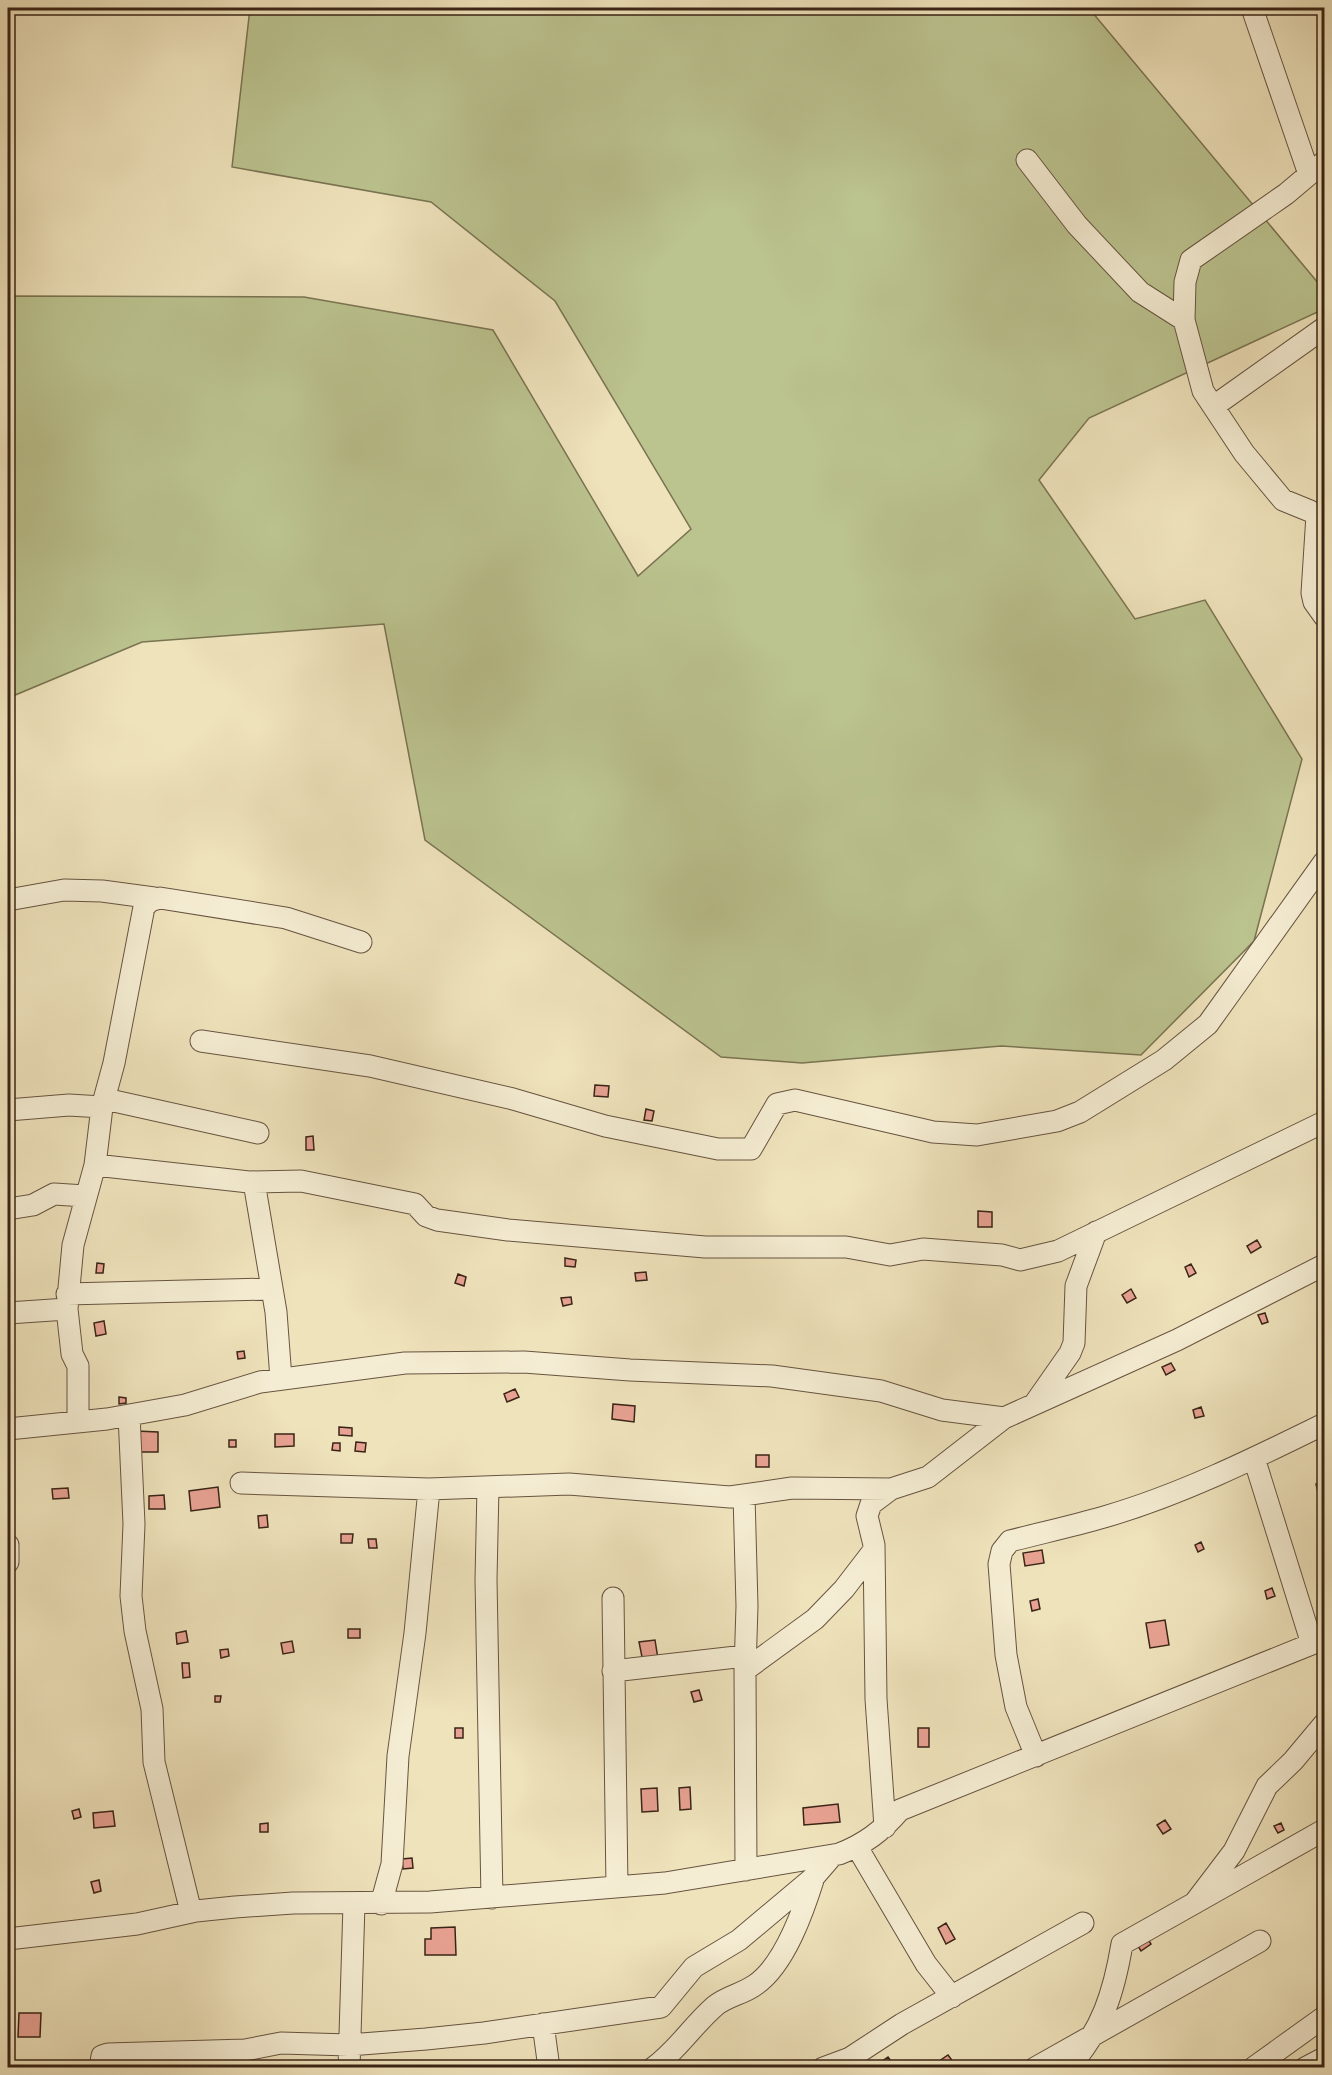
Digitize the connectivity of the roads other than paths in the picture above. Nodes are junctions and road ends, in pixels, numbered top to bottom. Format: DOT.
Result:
graph roads {
  1 [pos="1252,8"];
  2 [pos="1027,160"];
  3 [pos="1317,168"];
  4 [pos="1184,320"];
  5 [pos="1324,328"];
  6 [pos="1214,406"];
  7 [pos="1319,511"];
  8 [pos="1324,616"];
  9 [pos="1324,862"];
  10 [pos="154,898"];
  11 [pos="8,900"];
  12 [pos="361,942"];
  13 [pos="201,1041"];
  14 [pos="104,1103"];
  15 [pos="8,1110"];
  16 [pos="1324,1122"];
  17 [pos="258,1133"];
  18 [pos="95,1165"];
  19 [pos="254,1182"];
  20 [pos="85,1196"];
  21 [pos="8,1209"];
  22 [pos="1096,1232"];
  23 [pos="1324,1265"];
  24 [pos="271,1289"];
  25 [pos="67,1301"];
  26 [pos="8,1313"];
  27 [pos="281,1379"];
  28 [pos="1035,1403"];
  29 [pos="129,1415"];
  30 [pos="1004,1418"];
  31 [pos="78,1422"];
  32 [pos="1324,1424"];
  33 [pos="8,1429"];
  34 [pos="1254,1458"];
  35 [pos="241,1483"];
  36 [pos="488,1487"];
  37 [pos="429,1489"];
  38 [pos="891,1489"];
  39 [pos="744,1495"];
  40 [pos="8,1545"];
  41 [pos="874,1550"];
  42 [pos="8,1562"];
  43 [pos="613,1598"];
  44 [pos="1318,1642"];
  45 [pos="745,1663"];
  46 [pos="613,1671"];
  47 [pos="1324,1724"];
  48 [pos="1036,1756"];
  49 [pos="885,1827"];
  50 [pos="1324,1830"];
  51 [pos="857,1847"];
  52 [pos="833,1855"];
  53 [pos="746,1870"];
  54 [pos="814,1877"];
  55 [pos="617,1887"];
  56 [pos="492,1898"];
  57 [pos="354,1904"];
  58 [pos="381,1904"];
  59 [pos="1194,1904"];
  60 [pos="191,1912"];
  61 [pos="1083,1923"];
  62 [pos="8,1939"];
  63 [pos="1260,1941"];
  64 [pos="952,1997"];
  65 [pos="1324,2017"];
  66 [pos="543,2024"];
  67 [pos="1096,2033"];
  68 [pos="349,2045"];
  69 [pos="1324,2058"];
  70 [pos="245,2059"];
  71 [pos="829,2066"];
  72 [pos="100,2067"];
  73 [pos="349,2067"];
  74 [pos="549,2067"];
  75 [pos="653,2067"];
  76 [pos="1035,2067"];
  77 [pos="1068,2067"];
  78 [pos="1253,2067"];
  79 [pos="1305,2067"];
  1 -- 3 [label="street"];
  2 -- 4 [label="street"];
  3 -- 4 [label="street"];
  4 -- 6 [label="street"];
  5 -- 6 [label="street"];
  6 -- 7 [label="street"];
  7 -- 8 [label="street"];
  9 -- 13 [label="street"];
  10 -- 11 [label="street"];
  10 -- 12 [label="street"];
  10 -- 14 [label="street"];
  14 -- 15 [label="street"];
  14 -- 17 [label="street"];
  14 -- 18 [label="street"];
  16 -- 22 [label="street"];
  18 -- 19 [label="street"];
  18 -- 20 [label="street"];
  19 -- 22 [label="street"];
  19 -- 24 [label="street"];
  20 -- 21 [label="street"];
  20 -- 25 [label="street"];
  22 -- 28 [label="street"];
  23 -- 28 [label="street"];
  24 -- 25 [label="street"];
  24 -- 27 [label="street"];
  25 -- 26 [label="street"];
  25 -- 31 [label="street"];
  27 -- 29 [label="street"];
  27 -- 30 [label="street"];
  28 -- 30 [label="street"];
  29 -- 31 [label="street"];
  29 -- 60 [label="street"];
  30 -- 38 [label="street"];
  31 -- 33 [label="street"];
  32 -- 34 [label="street"];
  34 -- 44 [label="street"];
  34 -- 48 [label="street"];
  35 -- 37 [label="street"];
  36 -- 37 [label="street"];
  36 -- 39 [label="street"];
  36 -- 56 [label="street"];
  37 -- 58 [label="street"];
  38 -- 39 [label="street"];
  38 -- 41 [label="street"];
  39 -- 45 [label="street"];
  40 -- 42 [label="street"];
  41 -- 45 [label="street"];
  41 -- 49 [label="street"];
  43 -- 46 [label="street"];
  44 -- 48 [label="street"];
  45 -- 46 [label="street"];
  45 -- 53 [label="street"];
  46 -- 55 [label="street"];
  47 -- 59 [label="street"];
  48 -- 49 [label="street"];
  49 -- 51 [label="street"];
  50 -- 59 [label="street"];
  51 -- 52 [label="street"];
  51 -- 64 [label="street"];
  52 -- 53 [label="street"];
  52 -- 54 [label="street"];
  53 -- 55 [label="street"];
  54 -- 66 [label="street"];
  54 -- 75 [label="street"];
  55 -- 56 [label="street"];
  56 -- 58 [label="street"];
  57 -- 58 [label="street"];
  57 -- 60 [label="street"];
  57 -- 68 [label="street"];
  59 -- 67 [label="street"];
  60 -- 62 [label="street"];
  61 -- 64 [label="street"];
  63 -- 67 [label="street"];
  64 -- 71 [label="street"];
  65 -- 78 [label="street"];
  66 -- 68 [label="street"];
  66 -- 74 [label="street"];
  67 -- 76 [label="street"];
  67 -- 77 [label="street"];
  68 -- 70 [label="street"];
  68 -- 73 [label="street"];
  69 -- 79 [label="street"];
  70 -- 72 [label="street"];
}
